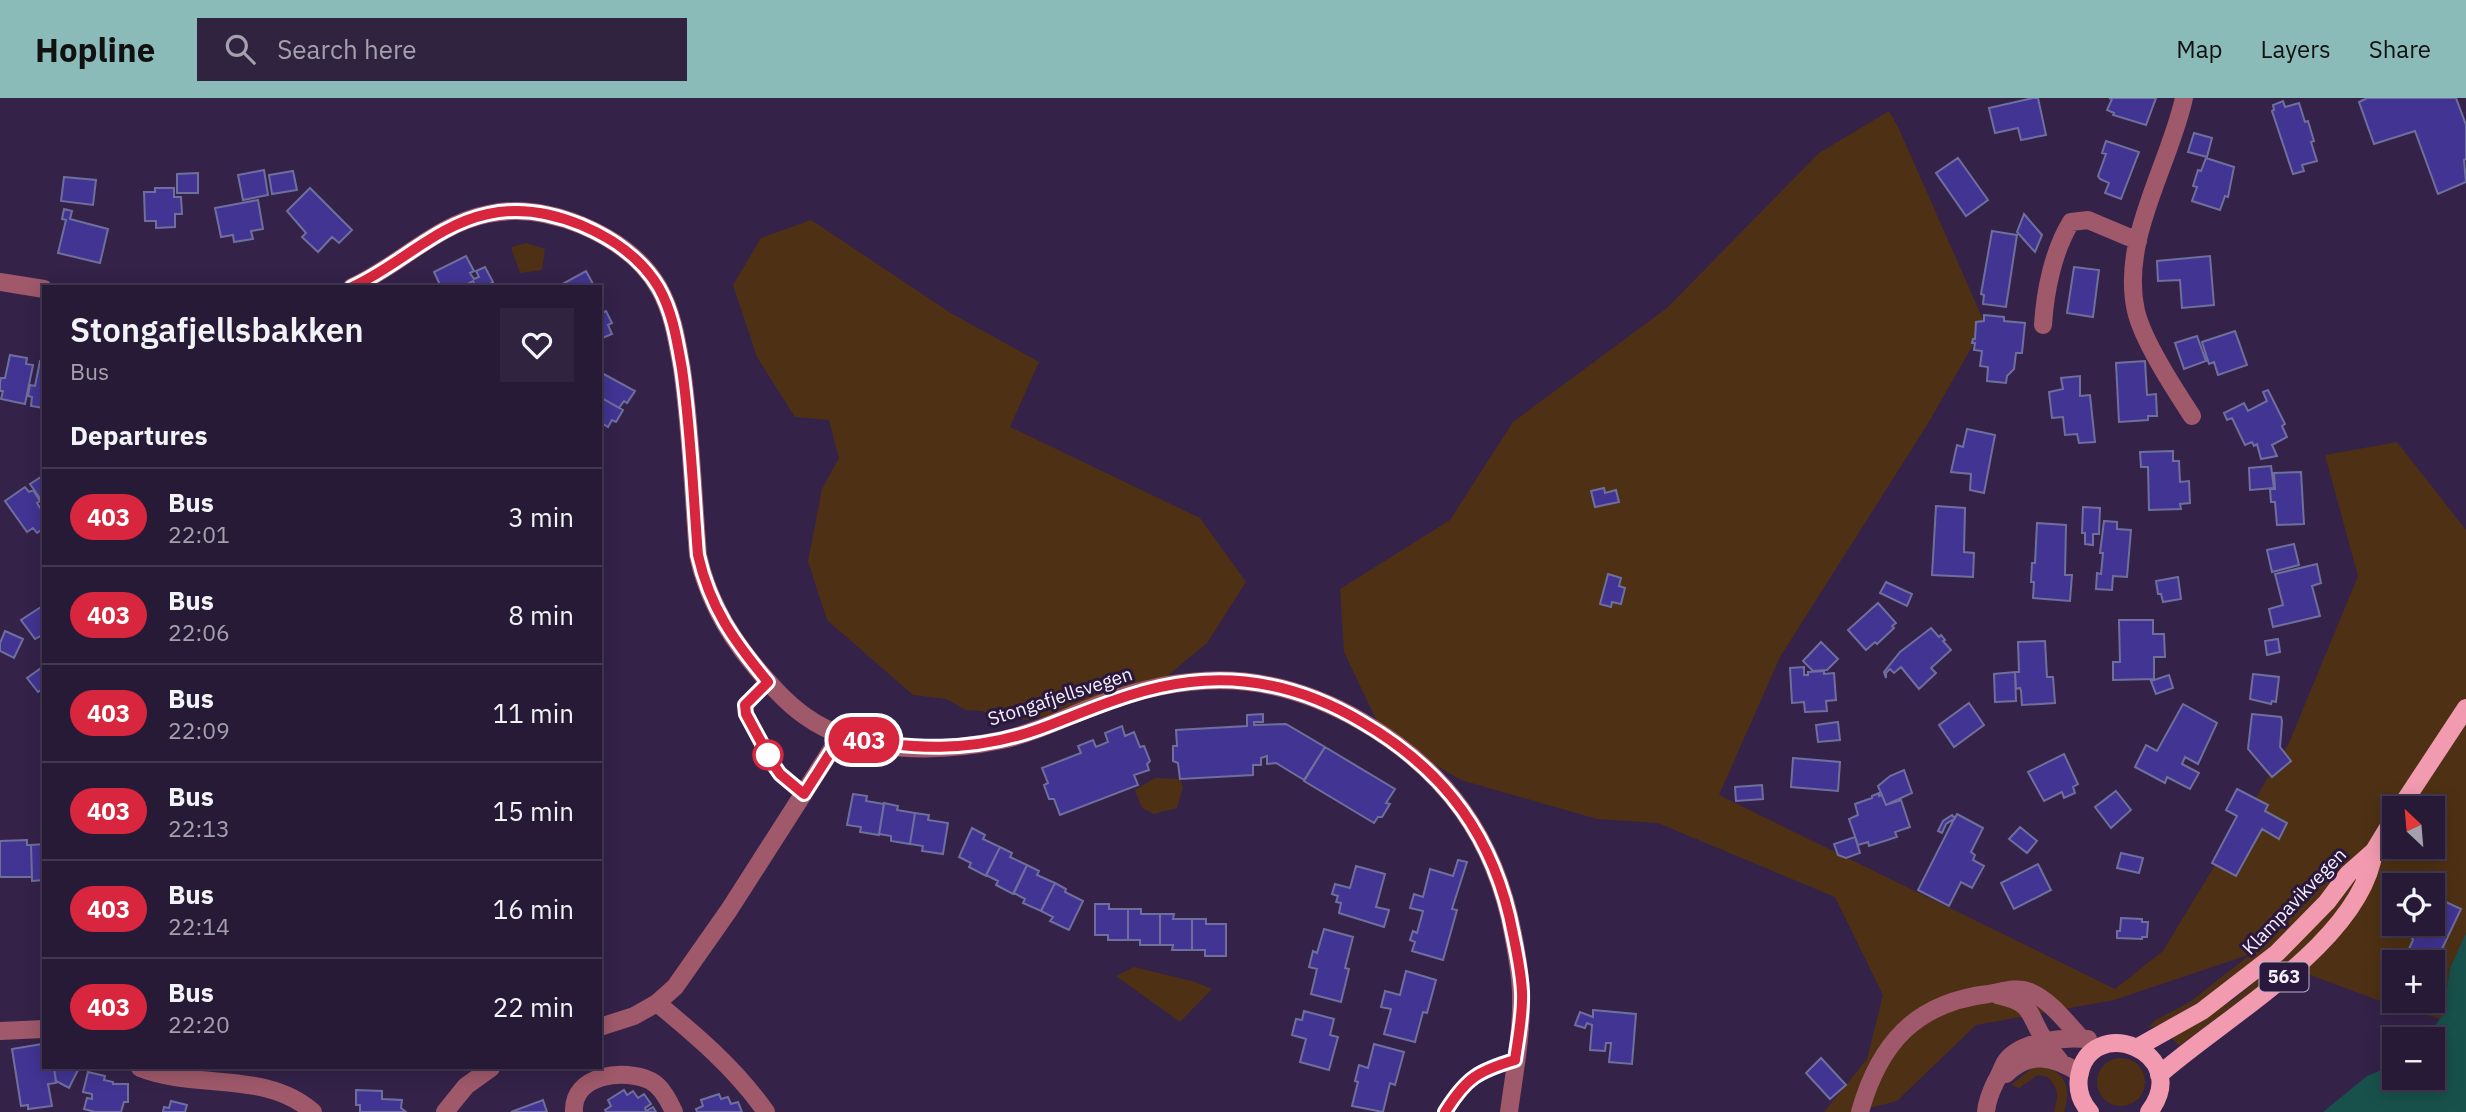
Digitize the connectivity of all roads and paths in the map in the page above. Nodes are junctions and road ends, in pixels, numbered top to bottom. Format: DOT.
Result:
graph roads {
  1 [pos="2184,98"];
  2 [pos="2138,241"];
  3 [pos="0,282"];
  4 [pos="356,285"];
  5 [pos="42,289"];
  6 [pos="2043,325"];
  7 [pos="2192,416"];
  8 [pos="2466,708"];
  9 [pos="841,736"];
  10 [pos="2408,796"];
  11 [pos="2382,838"];
  12 [pos="2374,851"];
  13 [pos="1990,993"];
  14 [pos="657,1003"];
  15 [pos="602,1026"];
  16 [pos="42,1029"];
  17 [pos="0,1031"];
  18 [pos="2081,1038"];
  19 [pos="2044,1040"];
  20 [pos="2108,1044"];
  21 [pos="2138,1047"];
  22 [pos="2060,1061"];
  23 [pos="143,1069"];
  24 [pos="490,1069"];
  25 [pos="2080,1073"];
  26 [pos="2159,1075"];
  27 [pos="1994,1086"];
  28 [pos="2082,1107"];
  29 [pos="313,1112"];
  30 [pos="445,1112"];
  31 [pos="573,1112"];
  32 [pos="674,1112"];
  33 [pos="766,1112"];
  34 [pos="1508,1112"];
  35 [pos="1860,1112"];
  36 [pos="1986,1112"];
  37 [pos="2149,1112"];
  1 -- 2 [label="street"];
  2 -- 6 [label="street"];
  2 -- 7 [label="street"];
  3 -- 5 [label="street"];
  4 -- 9 [label="street, Stongafjellsvegen"];
  8 -- 10 [label="main road"];
  9 -- 14 [label="street"];
  9 -- 34 [label="street, Stongafjellsvegen"];
  11 -- 12 [label="main road, Klampavikvegen / 563"];
  12 -- 21 [label="main road, Klampavikvegen / 563"];
  12 -- 26 [label="main road, Klampavikvegen / 563"];
  13 -- 18 [label="street"];
  13 -- 19 [label="street"];
  13 -- 35 [label="street"];
  14 -- 15 [label="street"];
  14 -- 33 [label="street"];
  16 -- 17 [label="street"];
  18 -- 19 [label="street"];
  18 -- 20 [label="street"];
  19 -- 22 [label="street"];
  19 -- 27 [label="street"];
  20 -- 21 [label="main road"];
  20 -- 25 [label="main road"];
  21 -- 26 [label="main road"];
  22 -- 25 [label="street"];
  22 -- 27 [label="street"];
  23 -- 29 [label="street"];
  24 -- 30 [label="street"];
  25 -- 28 [label="main road"];
  26 -- 37 [label="main road"];
  27 -- 36 [label="street"];
  31 -- 32 [label="street"];
}
